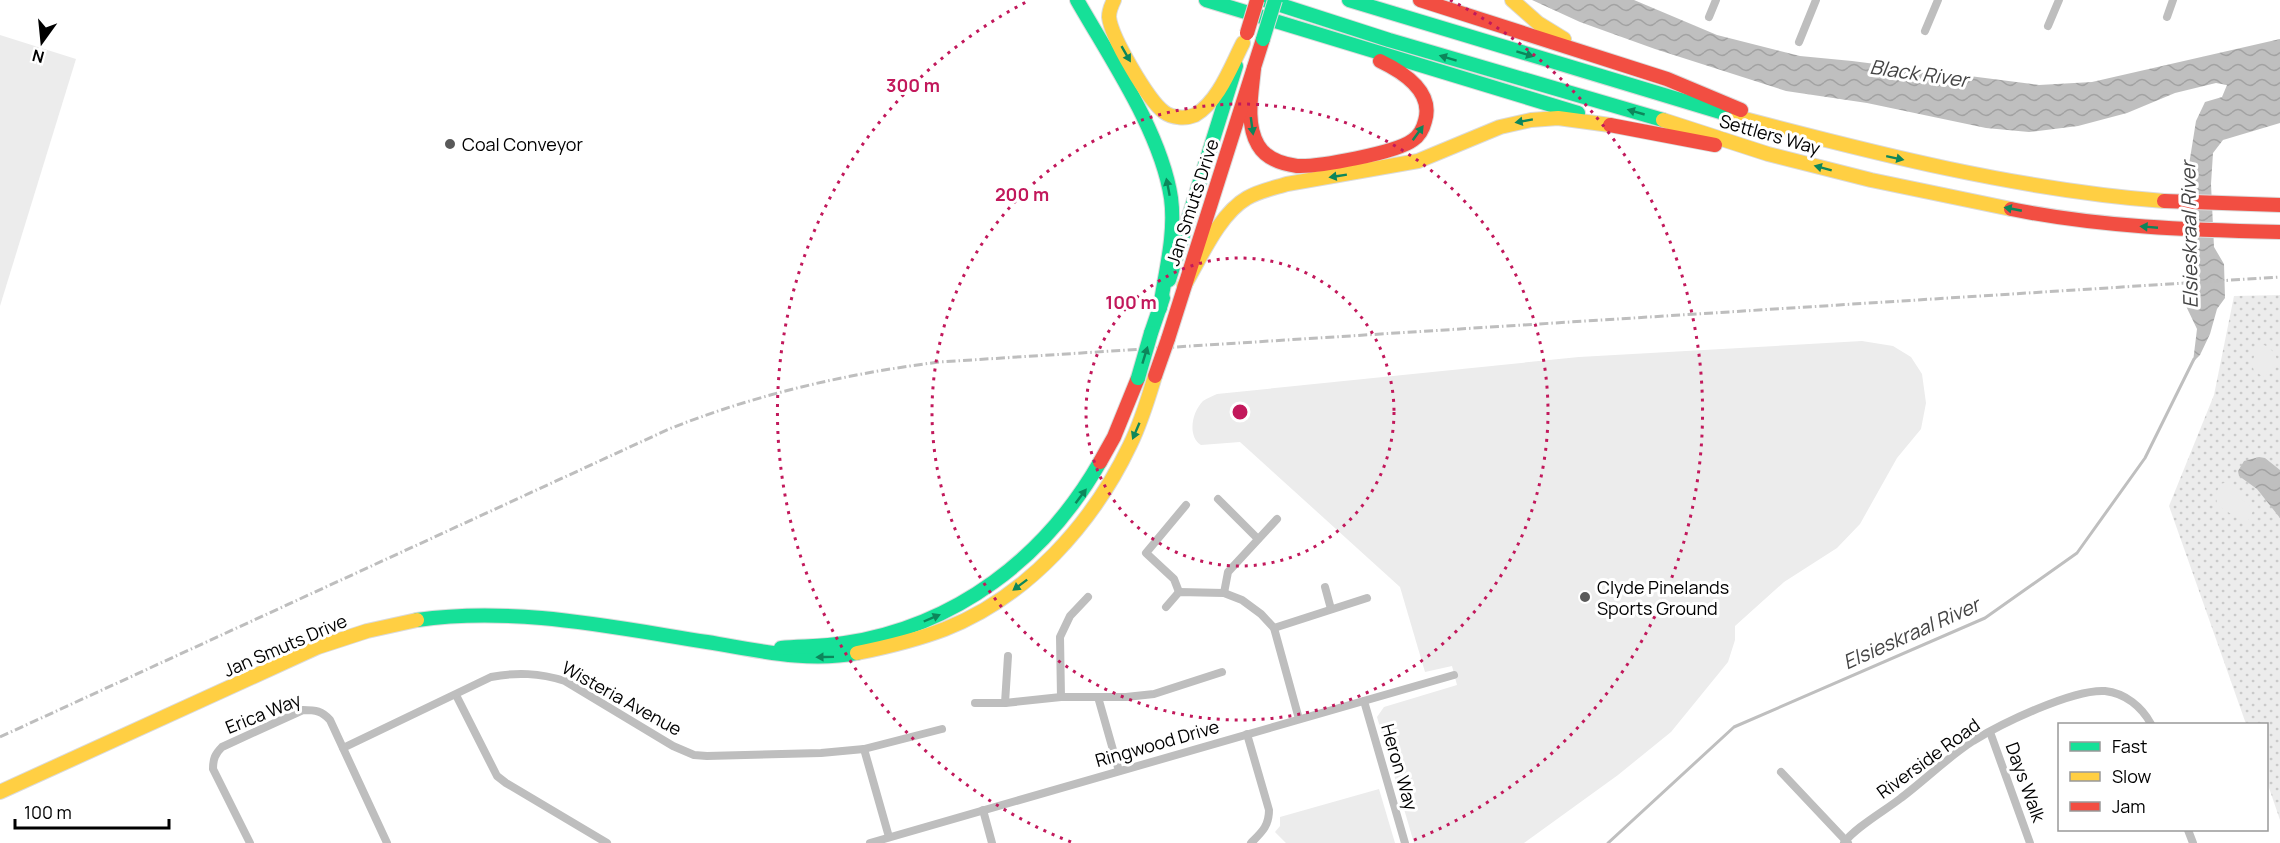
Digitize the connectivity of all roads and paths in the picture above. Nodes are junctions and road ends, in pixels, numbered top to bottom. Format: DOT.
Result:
graph roads {
  1 [pos="1077,0"];
  2 [pos="1114,0"];
  3 [pos="1206,0"];
  4 [pos="1257,0"];
  5 [pos="1265,0"];
  6 [pos="1275,0"];
  7 [pos="1349,0"];
  8 [pos="1420,0"];
  9 [pos="1512,0"];
  10 [pos="1716,0"];
  11 [pos="1816,0"];
  12 [pos="1938,0"];
  13 [pos="2059,0"];
  14 [pos="2173,0"];
  15 [pos="1709,17"];
  16 [pos="2167,17"];
  17 [pos="2048,26"];
  18 [pos="1925,31"];
  19 [pos="1324,36"];
  20 [pos="1245,38"];
  21 [pos="1799,42"];
  22 [pos="1595,56"];
  23 [pos="1254,68"];
  24 [pos="1770,124"];
  25 [pos="1624,128"];
  26 [pos="1768,154"];
  27 [pos="2280,206"];
  28 [pos="2280,232"];
  29 [pos="1184,286"];
  30 [pos="1160,308"];
  31 [pos="1218,499"];
  32 [pos="1186,505"];
  33 [pos="1277,519"];
  34 [pos="1258,539"];
  35 [pos="1325,587"];
  36 [pos="1179,592"];
  37 [pos="1224,593"];
  38 [pos="1088,597"];
  39 [pos="1367,598"];
  40 [pos="1166,607"];
  41 [pos="1330,609"];
  42 [pos="1274,628"];
  43 [pos="746,648"];
  44 [pos="1008,656"];
  45 [pos="1222,672"];
  46 [pos="1454,675"];
  47 [pos="456,695"];
  48 [pos="1098,697"];
  49 [pos="1061,698"];
  50 [pos="1364,701"];
  51 [pos="975,703"];
  52 [pos="1005,703"];
  53 [pos="1299,719"];
  54 [pos="2150,723"];
  55 [pos="942,729"];
  56 [pos="1990,732"];
  57 [pos="1247,734"];
  58 [pos="343,748"];
  59 [pos="864,749"];
  60 [pos="1119,771"];
  61 [pos="1781,772"];
  62 [pos="0,792"];
  63 [pos="983,810"];
  64 [pos="889,837"];
  65 [pos="1846,842"];
  66 [pos="250,843"];
  67 [pos="387,843"];
  68 [pos="607,843"];
  69 [pos="870,843"];
  70 [pos="992,843"];
  71 [pos="1251,843"];
  72 [pos="1405,843"];
  73 [pos="2030,843"];
  30 -- 1 [label="main road, one-way"];
  2 -- 20 [label="main road, one-way"];
  3 -- 19 [label="main road"];
  4 -- 20 [label="main road, Jan Smuts Drive, bridge"];
  26 -- 5 [label="main road, Settlers Way, one-way"];
  6 -- 23 [label="main road, Jan Smuts Drive, bridge"];
  7 -- 24 [label="main road, Settlers Way, one-way"];
  8 -- 22 [label="main road"];
  9 -- 22 [label="main road"];
  10 -- 15 [label="street"];
  11 -- 21 [label="street"];
  12 -- 18 [label="street"];
  13 -- 17 [label="street"];
  14 -- 16 [label="street"];
  23 -- 19 [label="main road, one-way"];
  19 -- 25 [label="main road"];
  20 -- 30 [label="main road, Jan Smuts Drive"];
  22 -- 24 [label="main road"];
  23 -- 29 [label="main road, Jan Smuts Drive"];
  24 -- 27 [label="main road, Settlers Way, one-way"];
  25 -- 26 [label="main road"];
  25 -- 29 [label="main road, one-way"];
  28 -- 26 [label="main road, Settlers Way, one-way"];
  29 -- 43 [label="main road, Jan Smuts Drive, one-way, bridge"];
  43 -- 30 [label="main road, Jan Smuts Drive, one-way, bridge"];
  31 -- 34 [label="street"];
  32 -- 36 [label="street"];
  33 -- 34 [label="street"];
  34 -- 37 [label="street"];
  35 -- 41 [label="street"];
  36 -- 37 [label="street"];
  36 -- 40 [label="street"];
  37 -- 42 [label="street"];
  38 -- 49 [label="street"];
  39 -- 41 [label="street"];
  41 -- 42 [label="street"];
  42 -- 53 [label="street"];
  43 -- 62 [label="main road, Jan Smuts Drive"];
  44 -- 52 [label="street"];
  45 -- 48 [label="street"];
  46 -- 50 [label="street, Ringwood Drive"];
  47 -- 58 [label="street, Wisteria Avenue"];
  47 -- 59 [label="street, Wisteria Avenue"];
  47 -- 68 [label="street"];
  48 -- 49 [label="street"];
  48 -- 60 [label="street"];
  49 -- 52 [label="street"];
  50 -- 53 [label="street, Ringwood Drive"];
  50 -- 72 [label="street, Heron Way"];
  51 -- 52 [label="street"];
  53 -- 57 [label="street, Ringwood Drive"];
  54 -- 56 [label="street, Riverside Road"];
  55 -- 59 [label="street, Wisteria Avenue"];
  56 -- 65 [label="street, Riverside Road"];
  56 -- 73 [label="street, Days Walk"];
  57 -- 60 [label="street, Ringwood Drive"];
  57 -- 71 [label="street"];
  58 -- 66 [label="street, Erica Way"];
  58 -- 67 [label="street"];
  59 -- 64 [label="street"];
  60 -- 63 [label="street, Ringwood Drive"];
  61 -- 65 [label="street"];
  63 -- 64 [label="street, Ringwood Drive"];
  63 -- 70 [label="street"];
  64 -- 69 [label="street, Ringwood Drive"];
}
